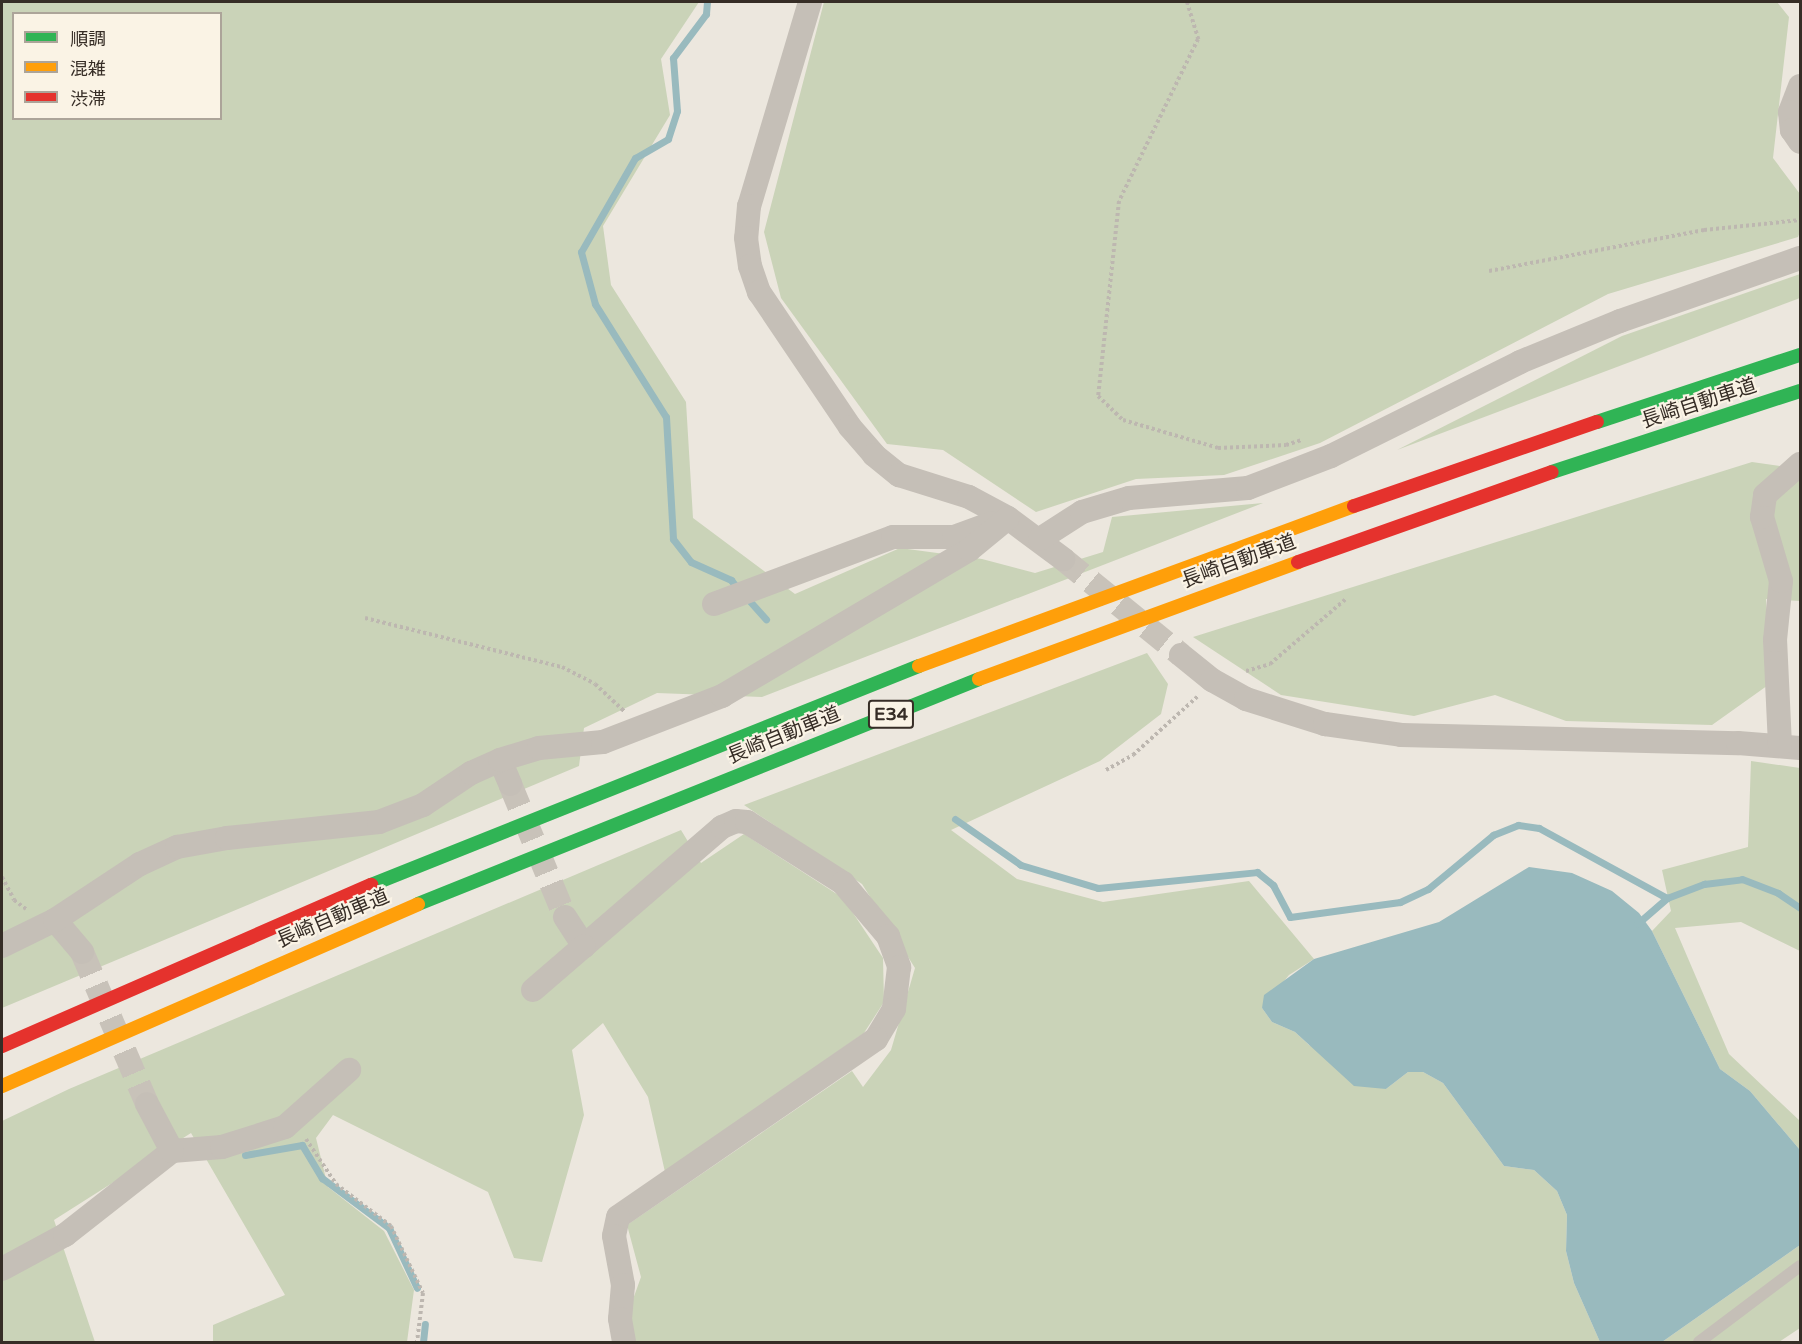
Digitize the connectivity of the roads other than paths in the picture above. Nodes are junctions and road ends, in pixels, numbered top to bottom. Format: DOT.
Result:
graph roads {
  1 [pos="810,2"];
  2 [pos="1800,86"];
  3 [pos="1800,142"];
  4 [pos="1800,258"];
  5 [pos="1800,355"];
  6 [pos="1800,391"];
  7 [pos="1800,464"];
  8 [pos="1008,518"];
  9 [pos="1040,539"];
  10 [pos="1063,559"];
  11 [pos="714,604"];
  12 [pos="1181,655"];
  13 [pos="1790,747"];
  14 [pos="500,760"];
  15 [pos="510,784"];
  16 [pos="565,917"];
  17 [pos="55,920"];
  18 [pos="2,946"];
  19 [pos="584,946"];
  20 [pos="82,952"];
  21 [pos="533,990"];
  22 [pos="2,1046"];
  23 [pos="349,1070"];
  24 [pos="2,1086"];
  25 [pos="147,1104"];
  26 [pos="172,1150"];
  27 [pos="1800,1266"];
  28 [pos="2,1269"];
  29 [pos="624,1342"];
  30 [pos="1700,1342"];
  1 -- 8 [label="street"];
  2 -- 3 [label="street"];
  4 -- 9 [label="street"];
  5 -- 22 [label="highway, 長崎自動車道 / E34"];
  6 -- 24 [label="highway, 長崎自動車道 / E34"];
  7 -- 13 [label="street"];
  8 -- 9 [label="street"];
  8 -- 11 [label="street"];
  8 -- 14 [label="street"];
  9 -- 10 [label="street"];
  12 -- 13 [label="street"];
  14 -- 15 [label="street"];
  14 -- 17 [label="street"];
  16 -- 19 [label="street"];
  17 -- 18 [label="street"];
  17 -- 20 [label="street"];
  19 -- 21 [label="street"];
  19 -- 29 [label="street"];
  23 -- 26 [label="street"];
  25 -- 26 [label="street"];
  26 -- 28 [label="street"];
  27 -- 30 [label="lane"];
}
